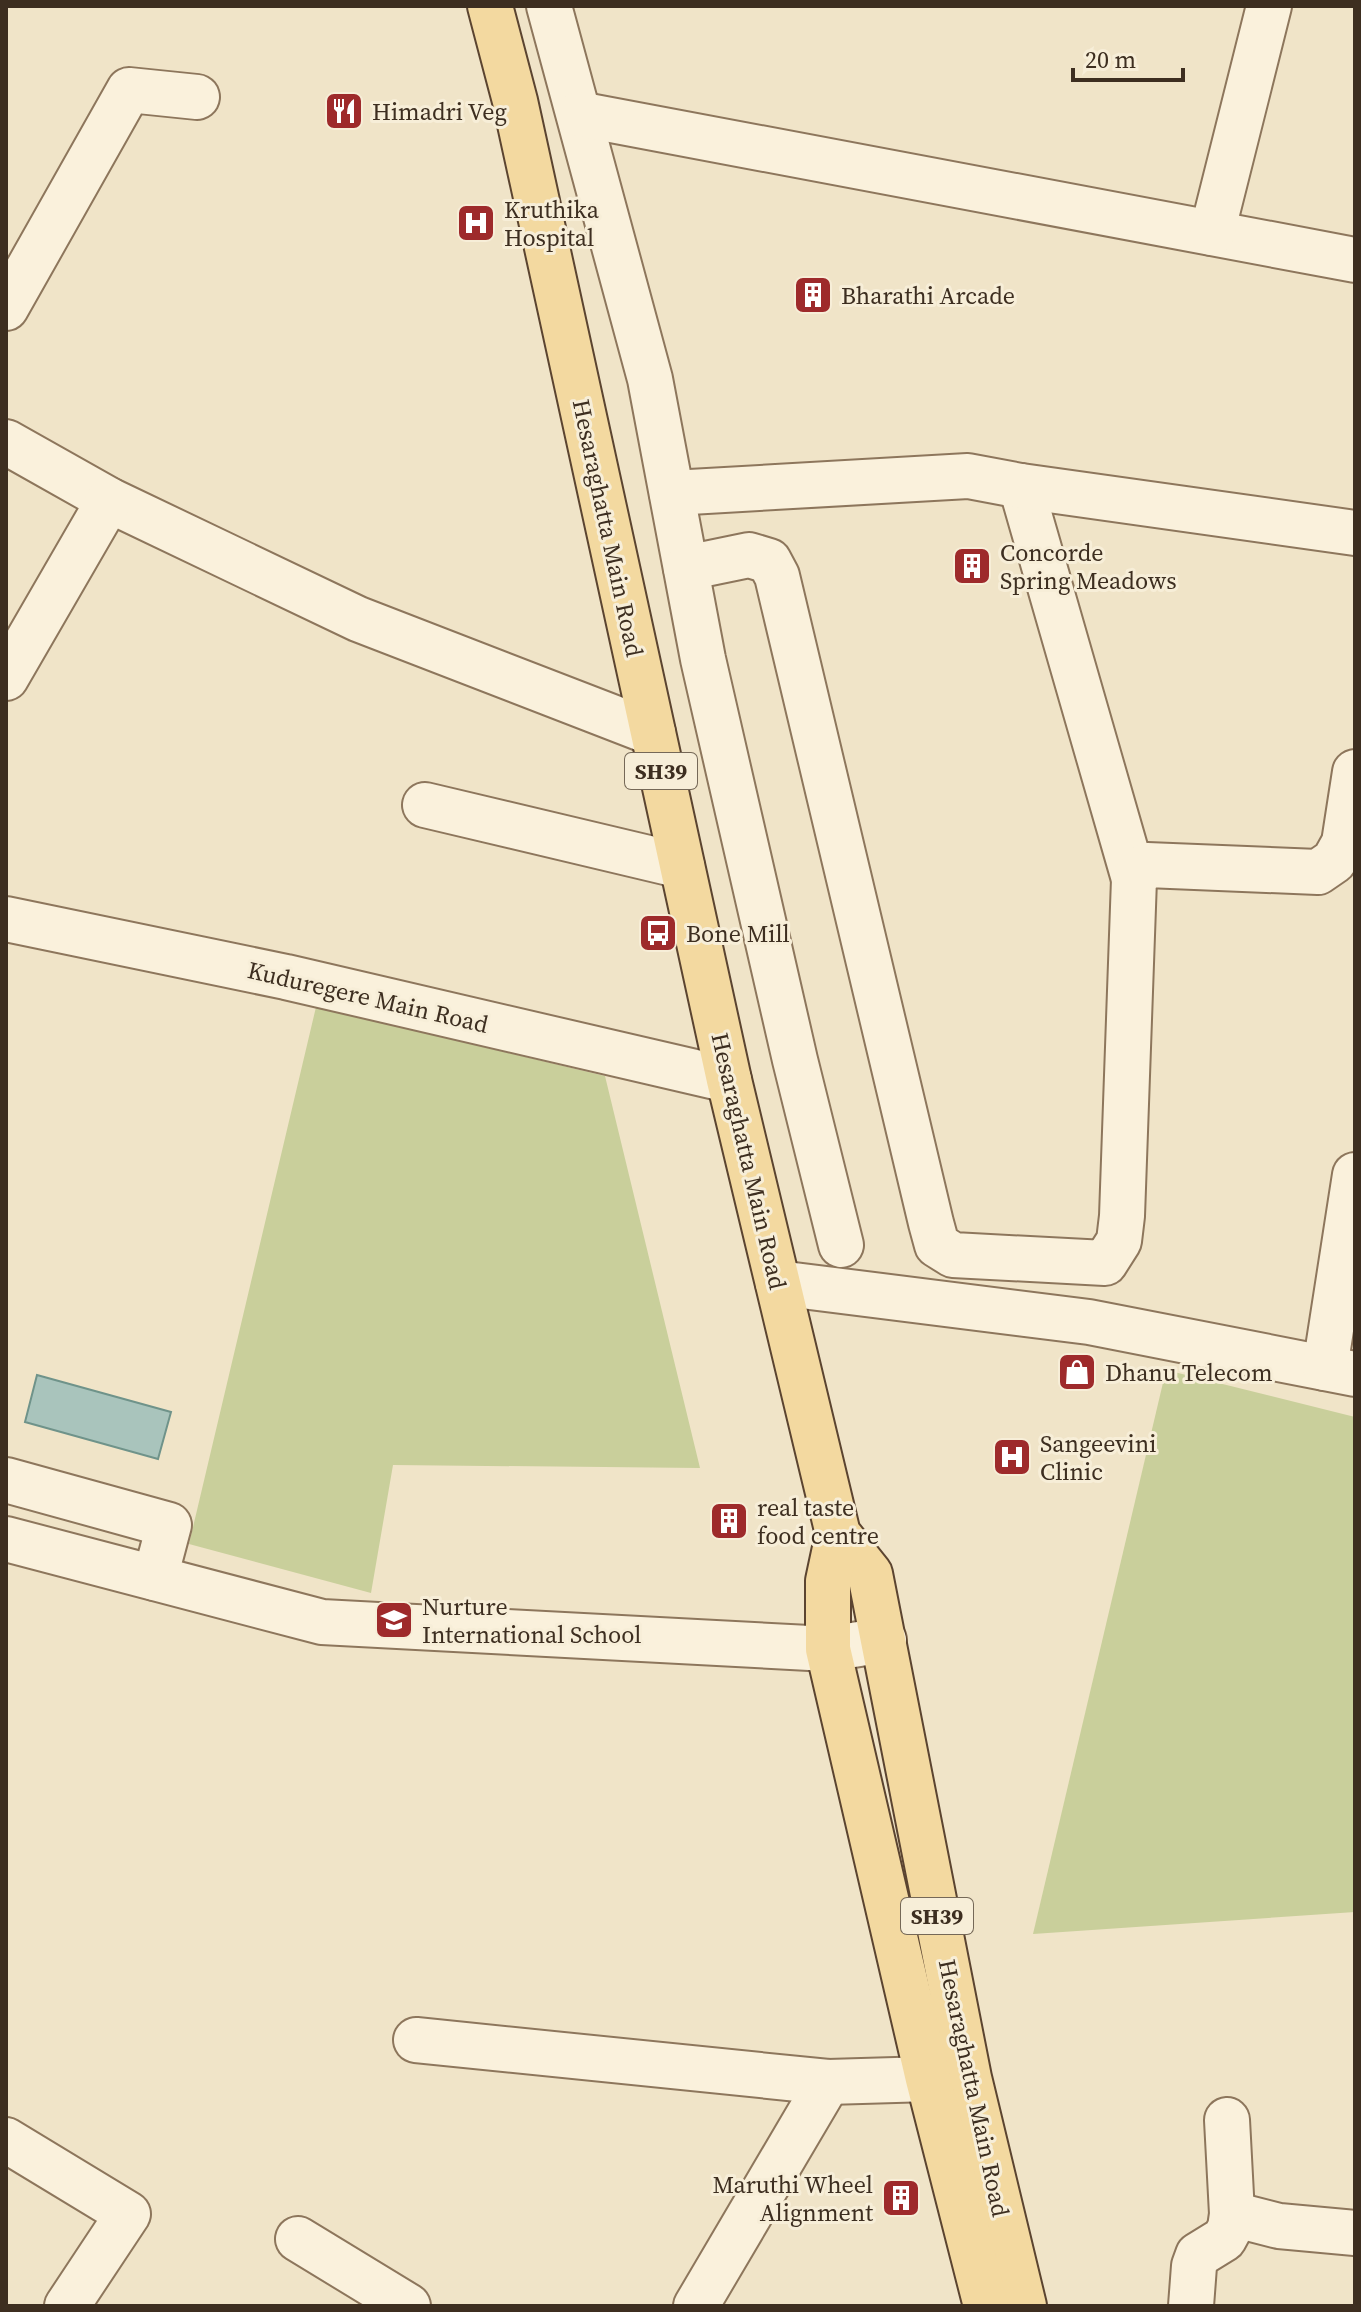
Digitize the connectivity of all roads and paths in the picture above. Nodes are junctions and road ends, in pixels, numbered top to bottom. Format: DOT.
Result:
graph roads {
  1 [pos="490,6"];
  2 [pos="549,6"];
  3 [pos="1269,6"];
  4 [pos="197,97"];
  5 [pos="579,114"];
  6 [pos="1212,233"];
  7 [pos="1355,260"];
  8 [pos="6,308"];
  9 [pos="6,442"];
  10 [pos="1021,486"];
  11 [pos="672,493"];
  12 [pos="109,500"];
  13 [pos="1355,533"];
  14 [pos="686,568"];
  15 [pos="6,678"];
  16 [pos="653,733"];
  17 [pos="1355,772"];
  18 [pos="425,805"];
  19 [pos="682,866"];
  20 [pos="1134,879"];
  21 [pos="6,919"];
  22 [pos="729,1080"];
  23 [pos="1355,1175"];
  24 [pos="841,1245"];
  25 [pos="778,1283"];
  26 [pos="1340,1371"];
  27 [pos="6,1480"];
  28 [pos="838,1534"];
  29 [pos="6,1539"];
  30 [pos="155,1578"];
  31 [pos="884,1640"];
  32 [pos="828,1649"];
  33 [pos="416,2040"];
  34 [pos="948,2078"];
  35 [pos="828,2082"];
  36 [pos="1227,2120"];
  37 [pos="6,2140"];
  38 [pos="1232,2214"];
  39 [pos="1355,2233"];
  40 [pos="298,2239"];
  41 [pos="67,2306"];
  42 [pos="408,2306"];
  43 [pos="696,2306"];
  44 [pos="986,2306"];
  45 [pos="1024,2306"];
  46 [pos="1191,2306"];
  1 -- 16 [label="main road, Hesaraghatta Main Road / SH39"];
  2 -- 5 [label="street"];
  3 -- 6 [label="street"];
  4 -- 8 [label="street"];
  5 -- 6 [label="street"];
  5 -- 11 [label="street"];
  6 -- 7 [label="street"];
  9 -- 12 [label="street"];
  10 -- 11 [label="street"];
  10 -- 13 [label="street"];
  10 -- 20 [label="street"];
  11 -- 14 [label="street"];
  12 -- 15 [label="street"];
  12 -- 16 [label="street"];
  14 -- 20 [label="street"];
  14 -- 24 [label="street"];
  16 -- 19 [label="main road, Hesaraghatta Main Road / SH39"];
  17 -- 20 [label="street"];
  18 -- 19 [label="street"];
  19 -- 22 [label="main road, Hesaraghatta Main Road / SH39"];
  21 -- 22 [label="street, Kuduregere Main Road"];
  22 -- 25 [label="main road, Hesaraghatta Main Road / SH39"];
  23 -- 26 [label="street"];
  25 -- 26 [label="street"];
  25 -- 28 [label="main road, Hesaraghatta Main Road / SH39"];
  27 -- 30 [label="street"];
  28 -- 31 [label="main road, Hesaraghatta Main Road / SH39"];
  28 -- 32 [label="main road"];
  29 -- 30 [label="street"];
  30 -- 32 [label="street"];
  31 -- 32 [label="street"];
  31 -- 34 [label="main road, Hesaraghatta Main Road / SH39"];
  32 -- 34 [label="main road"];
  33 -- 35 [label="street"];
  34 -- 35 [label="street"];
  34 -- 44 [label="main road"];
  34 -- 45 [label="main road, Hesaraghatta Main Road / SH39"];
  35 -- 43 [label="street"];
  36 -- 38 [label="street"];
  37 -- 41 [label="street"];
  38 -- 39 [label="street"];
  38 -- 46 [label="street"];
  40 -- 42 [label="street"];
}
